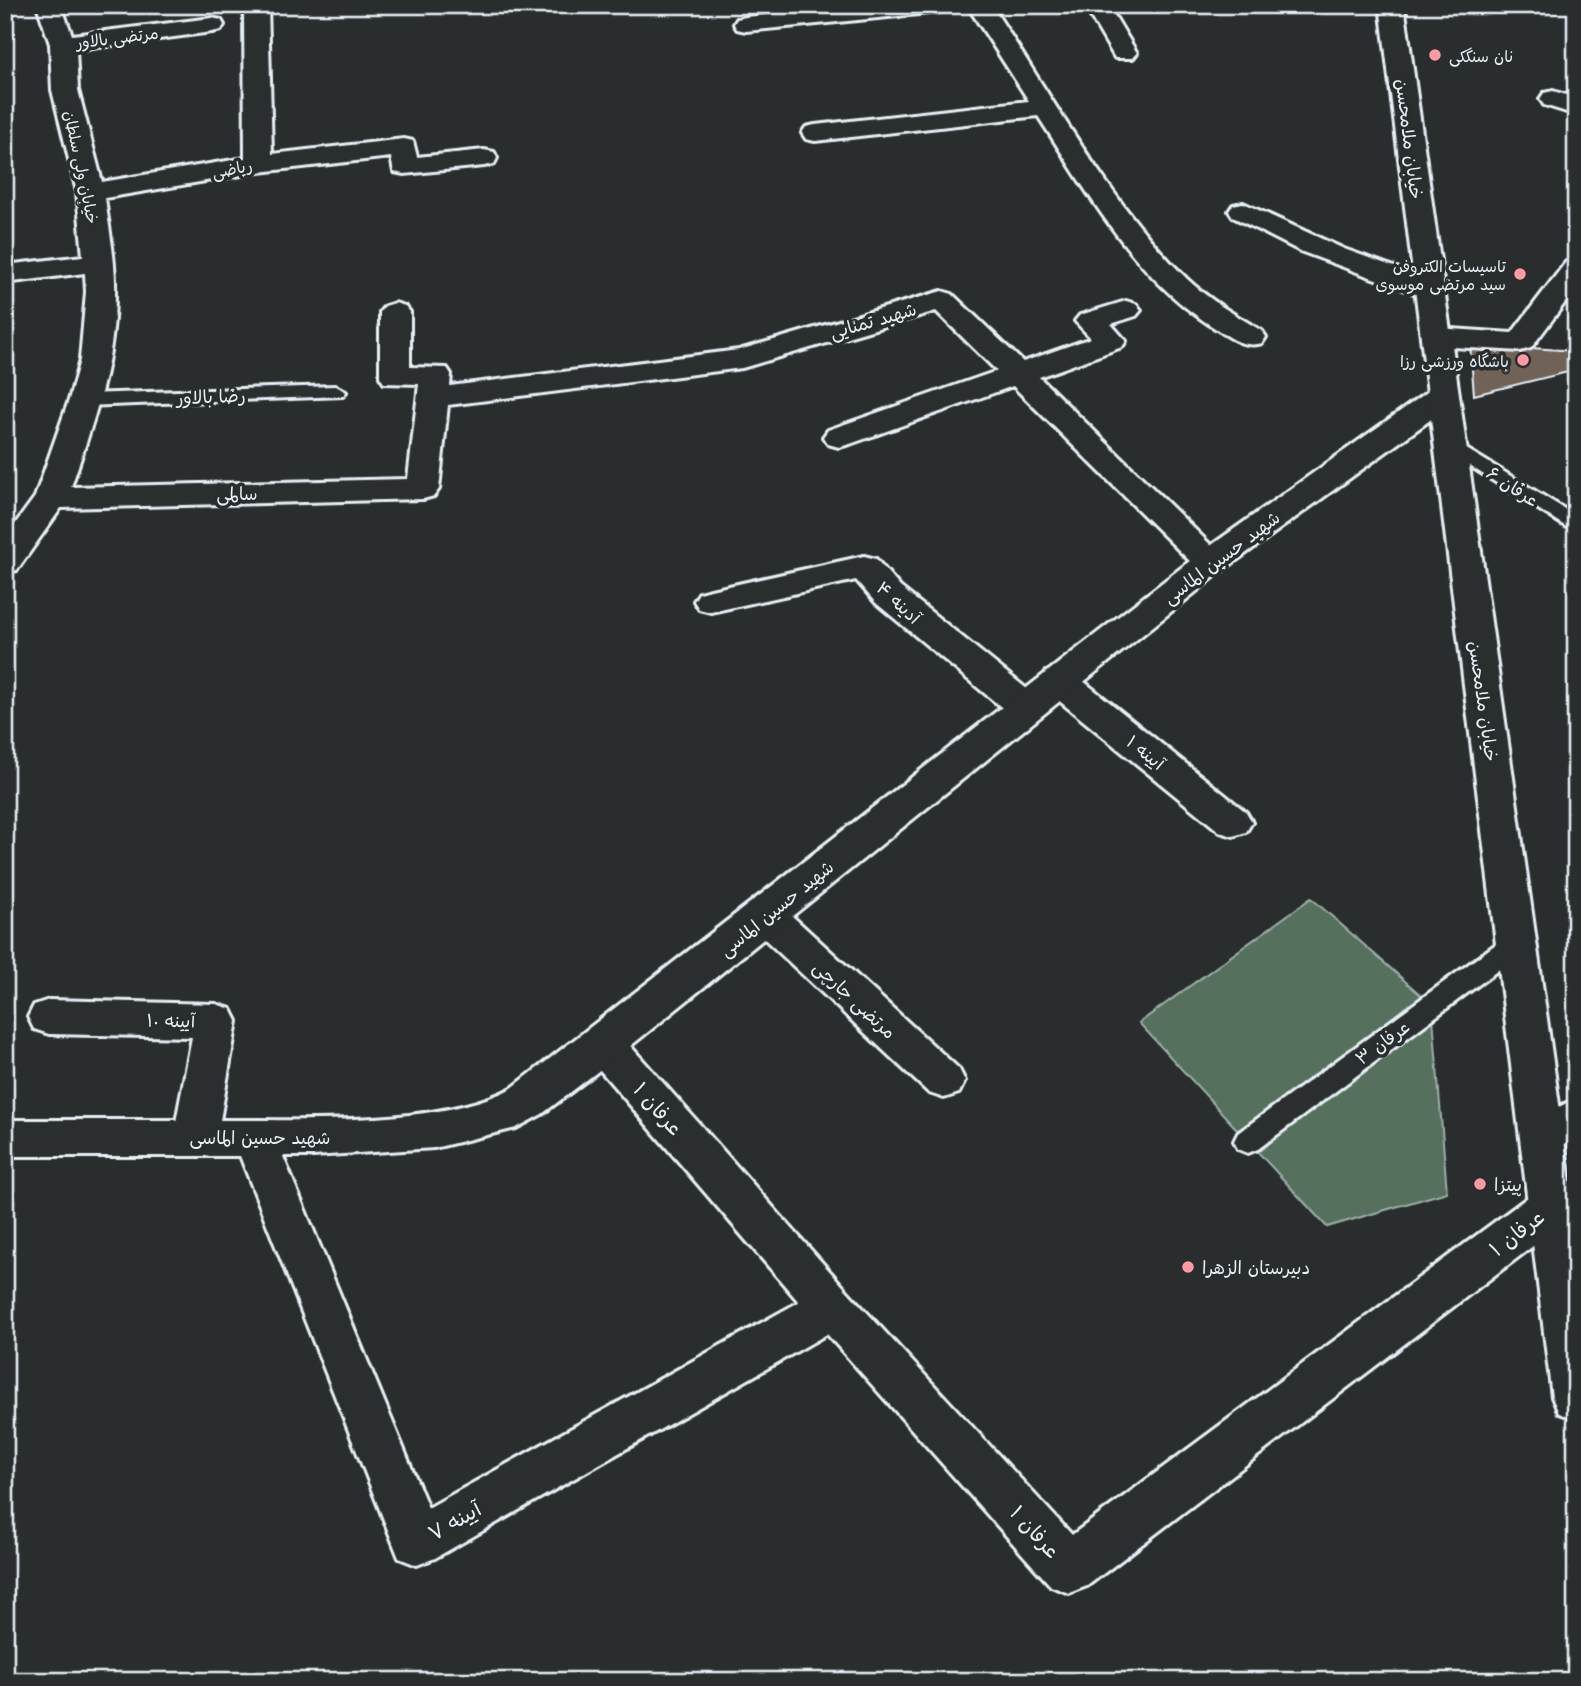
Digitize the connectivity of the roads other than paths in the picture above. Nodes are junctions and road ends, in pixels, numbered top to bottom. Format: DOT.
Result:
graph roads {
  1 [pos="49,5"];
  2 [pos="256,5"];
  3 [pos="939,5"];
  4 [pos="979,5"];
  5 [pos="1096,5"];
  6 [pos="1392,5"];
  7 [pos="746,24"];
  8 [pos="212,25"];
  9 [pos="63,44"];
  10 [pos="1124,53"];
  11 [pos="1045,107"];
  12 [pos="816,133"];
  13 [pos="484,158"];
  14 [pos="259,164"];
  15 [pos="91,192"];
  16 [pos="1242,211"];
  17 [pos="100,262"];
  18 [pos="1576,268"];
  19 [pos="5,274"];
  20 [pos="1429,289"];
  21 [pos="1126,310"];
  22 [pos="1564,310"];
  23 [pos="395,312"];
  24 [pos="1251,337"];
  25 [pos="1436,337"];
  26 [pos="1021,374"];
  27 [pos="336,392"];
  28 [pos="1444,395"];
  29 [pos="434,397"];
  30 [pos="85,400"];
  31 [pos="839,438"];
  32 [pos="1450,445"];
  33 [pos="51,498"];
  34 [pos="1576,526"];
  35 [pos="5,562"];
  36 [pos="1212,562"];
  37 [pos="711,601"];
  38 [pos="1059,681"];
  39 [pos="1025,707"];
  40 [pos="1233,822"];
  41 [pos="766,916"];
  42 [pos="1516,943"];
  43 [pos="49,1017"];
  44 [pos="603,1044"];
  45 [pos="944,1081"];
  46 [pos="1559,1126"];
  47 [pos="5,1138"];
  48 [pos="195,1138"];
  49 [pos="255,1138"];
  50 [pos="1248,1141"];
  51 [pos="1551,1206"];
  52 [pos="832,1307"];
  53 [pos="1572,1345"];
  54 [pos="1576,1397"];
  1 -- 9 [label="street, خیابان ولی سلطان"];
  2 -- 14 [label="street, ریاضی"];
  3 -- 7 [label="street"];
  4 -- 11 [label="street"];
  5 -- 10 [label="street"];
  6 -- 20 [label="street, خیابان ملامحسن"];
  8 -- 9 [label="street, مرتضی بالاور"];
  9 -- 15 [label="street, خیابان ولی سلطان"];
  11 -- 12 [label="street"];
  11 -- 24 [label="street"];
  13 -- 14 [label="street"];
  14 -- 15 [label="street, ریاضی"];
  15 -- 17 [label="street, خیابان ولی سلطان"];
  16 -- 20 [label="street"];
  17 -- 19 [label="street"];
  17 -- 30 [label="street, خیابان ولی سلطان"];
  18 -- 22 [label="street"];
  20 -- 25 [label="street, خیابان ملامحسن"];
  21 -- 26 [label="street"];
  22 -- 25 [label="street"];
  23 -- 29 [label="street"];
  25 -- 28 [label="street, خیابان ملامحسن"];
  26 -- 29 [label="street, شهید تمنایی"];
  26 -- 31 [label="street"];
  26 -- 36 [label="street, شهید تمنایی"];
  27 -- 30 [label="lane, رضا بالاور"];
  28 -- 32 [label="street, خیابان ملامحسن"];
  28 -- 36 [label="street, شهید حسین الماسی"];
  29 -- 33 [label="street, سالمی"];
  30 -- 33 [label="street, خیابان ولی سلطان"];
  32 -- 34 [label="lane, عرفان ۶"];
  32 -- 42 [label="street, خیابان ملامحسن"];
  33 -- 35 [label="street, خیابان ولی سلطان"];
  36 -- 38 [label="street, شهید حسین الماسی"];
  37 -- 39 [label="street, آدینه ۴"];
  38 -- 39 [label="street, شهید حسین الماسی"];
  38 -- 40 [label="street, آیینه ۱"];
  39 -- 41 [label="street, شهید حسین الماسی"];
  41 -- 44 [label="street, شهید حسین الماسی"];
  41 -- 45 [label="street, مرتضی جارچی"];
  42 -- 46 [label="street, خیابان ملامحسن"];
  42 -- 50 [label="lane, عرفان ۳"];
  43 -- 48 [label="street, آیینه ۱۰"];
  44 -- 49 [label="street, شهید حسین الماسی"];
  44 -- 52 [label="street, عرفان ۱"];
  46 -- 51 [label="street, خیابان ملامحسن"];
  47 -- 48 [label="street, شهید حسین الماسی"];
  48 -- 49 [label="street, شهید حسین الماسی"];
  49 -- 52 [label="street, آیینه ۷"];
  51 -- 52 [label="street, عرفان ۱"];
  51 -- 53 [label="street, خیابان ملامحسن"];
  53 -- 54 [label="street, خیابان ملامحسن"];
}
